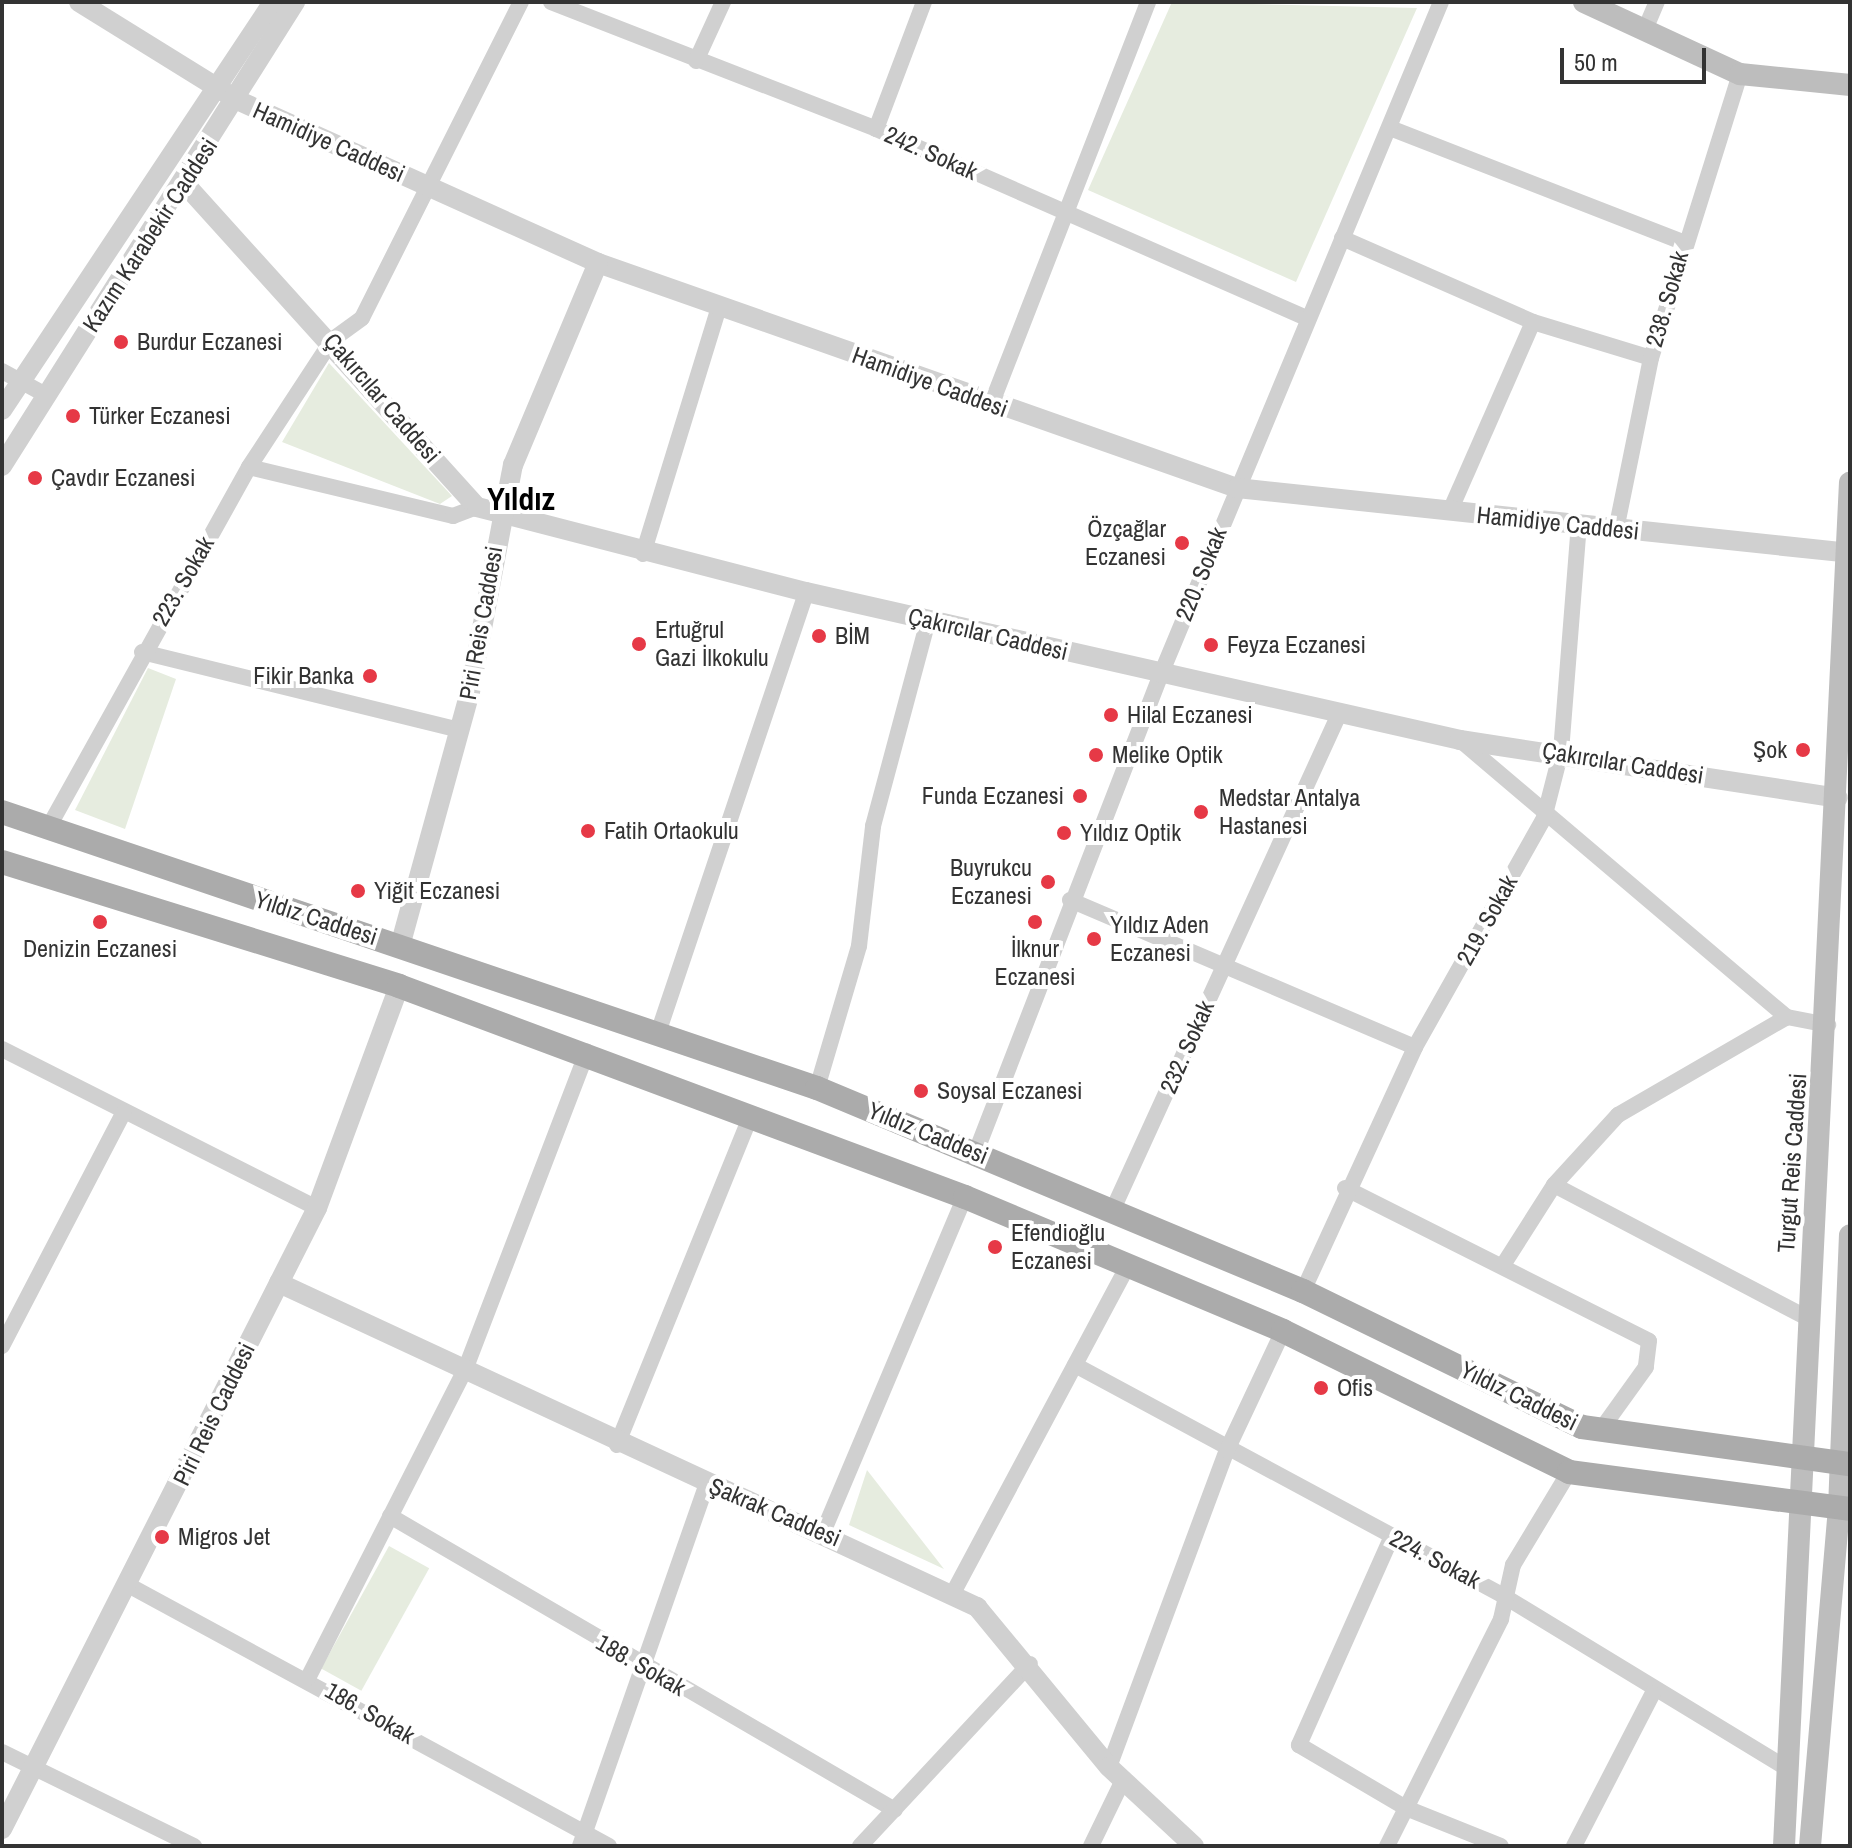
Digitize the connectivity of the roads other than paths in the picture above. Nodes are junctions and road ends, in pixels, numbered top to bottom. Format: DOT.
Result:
graph roads {
  1 [pos="79,2"];
  2 [pos="273,2"];
  3 [pos="295,2"];
  4 [pos="521,2"];
  5 [pos="551,2"];
  6 [pos="723,2"];
  7 [pos="924,2"];
  8 [pos="1148,2"];
  9 [pos="1441,2"];
  10 [pos="1584,2"];
  11 [pos="1657,2"];
  12 [pos="1644,32"];
  13 [pos="696,61"];
  14 [pos="1740,74"];
  15 [pos="1850,85"];
  16 [pos="215,87"];
  17 [pos="237,100"];
  18 [pos="1390,128"];
  19 [pos="876,129"];
  20 [pos="185,184"];
  21 [pos="427,186"];
  22 [pos="1062,210"];
  23 [pos="1342,238"];
  24 [pos="1683,242"];
  25 [pos="598,263"];
  26 [pos="719,307"];
  27 [pos="1307,318"];
  28 [pos="1533,322"];
  29 [pos="332,340"];
  30 [pos="1651,358"];
  31 [pos="11,376"];
  32 [pos="46,395"];
  33 [pos="991,405"];
  34 [pos="2,410"];
  35 [pos="2,466"];
  36 [pos="249,467"];
  37 [pos="1850,483"];
  38 [pos="1237,488"];
  39 [pos="477,507"];
  40 [pos="1450,511"];
  41 [pos="500,516"];
  42 [pos="1579,525"];
  43 [pos="1616,530"];
  44 [pos="1847,553"];
  45 [pos="643,554"];
  46 [pos="806,592"];
  47 [pos="928,621"];
  48 [pos="142,652"];
  49 [pos="1161,674"];
  50 [pos="1340,712"];
  51 [pos="460,730"];
  52 [pos="1460,740"];
  53 [pos="1561,752"];
  54 [pos="1838,798"];
  55 [pos="2,812"];
  56 [pos="1544,818"];
  57 [pos="47,830"];
  58 [pos="2,862"];
  59 [pos="1070,900"];
  60 [pos="400,946"];
  61 [pos="1222,969"];
  62 [pos="399,986"];
  63 [pos="1787,1017"];
  64 [pos="1828,1025"];
  65 [pos="658,1033"];
  66 [pos="1415,1047"];
  67 [pos="2,1049"];
  68 [pos="587,1052"];
  69 [pos="817,1088"];
  70 [pos="124,1112"];
  71 [pos="750,1118"];
  72 [pos="976,1152"];
  73 [pos="1554,1185"];
  74 [pos="1345,1188"];
  75 [pos="965,1197"];
  76 [pos="1114,1207"];
  77 [pos="317,1208"];
  78 [pos="1850,1235"];
  79 [pos="1505,1262"];
  80 [pos="1128,1266"];
  81 [pos="279,1283"];
  82 [pos="1303,1291"];
  83 [pos="1807,1318"];
  84 [pos="1283,1331"];
  85 [pos="2,1346"];
  86 [pos="1075,1365"];
  87 [pos="465,1370"];
  88 [pos="1600,1431"];
  89 [pos="617,1445"];
  90 [pos="1227,1450"];
  91 [pos="1804,1459"];
  92 [pos="1846,1463"];
  93 [pos="1569,1472"];
  94 [pos="707,1483"];
  95 [pos="1802,1505"];
  96 [pos="1845,1508"];
  97 [pos="390,1516"];
  98 [pos="824,1530"];
  99 [pos="1392,1536"];
  100 [pos="130,1586"];
  101 [pos="952,1595"];
  102 [pos="1502,1595"];
  103 [pos="1030,1664"];
  104 [pos="647,1669"];
  105 [pos="308,1678"];
  106 [pos="1653,1693"];
  107 [pos="2,1752"];
  108 [pos="34,1768"];
  109 [pos="1787,1768"];
  110 [pos="1116,1773"];
  111 [pos="1406,1808"];
  112 [pos="895,1810"];
  113 [pos="2,1829"];
  114 [pos="584,1840"];
  115 [pos="194,1846"];
  116 [pos="609,1846"];
  117 [pos="860,1846"];
  118 [pos="1091,1846"];
  119 [pos="1194,1846"];
  120 [pos="1387,1846"];
  121 [pos="1501,1846"];
  122 [pos="1574,1846"];
  123 [pos="1784,1846"];
  124 [pos="1810,1846"];
  1 -- 16 [label="street, Hamidiye Caddesi"];
  2 -- 16 [label="street, Kazım Karabekir Caddesi"];
  3 -- 17 [label="street, Kazım Karabekir Caddesi"];
  4 -- 21 [label="street, 223. Sokak"];
  5 -- 13 [label="street, 242. Sokak"];
  6 -- 13 [label="street"];
  7 -- 19 [label="street"];
  8 -- 22 [label="street"];
  9 -- 18 [label="street, 220. Sokak"];
  10 -- 12 [label="main road"];
  11 -- 12 [label="street"];
  12 -- 14 [label="main road"];
  13 -- 19 [label="street, 242. Sokak"];
  14 -- 15 [label="main road"];
  14 -- 24 [label="street, 238. Sokak"];
  16 -- 17 [label="street, Hamidiye Caddesi"];
  16 -- 31 [label="street, Kazım Karabekir Caddesi"];
  17 -- 20 [label="street, Kazım Karabekir Caddesi"];
  17 -- 21 [label="street, Hamidiye Caddesi"];
  18 -- 23 [label="street, 220. Sokak"];
  18 -- 24 [label="street"];
  19 -- 22 [label="street, 242. Sokak"];
  20 -- 29 [label="street, Çakırcılar Caddesi"];
  20 -- 32 [label="street, Kazım Karabekir Caddesi"];
  21 -- 25 [label="street, Hamidiye Caddesi"];
  21 -- 29 [label="street, 223. Sokak"];
  22 -- 27 [label="street, 242. Sokak"];
  22 -- 33 [label="street"];
  23 -- 27 [label="street, 220. Sokak"];
  23 -- 28 [label="street"];
  24 -- 30 [label="street, 238. Sokak"];
  25 -- 26 [label="street, Hamidiye Caddesi"];
  25 -- 41 [label="street, Piri Reis Caddesi"];
  26 -- 33 [label="street, Hamidiye Caddesi"];
  26 -- 45 [label="street"];
  27 -- 38 [label="street, 220. Sokak"];
  28 -- 30 [label="street"];
  28 -- 40 [label="street"];
  29 -- 36 [label="street, 223. Sokak"];
  29 -- 39 [label="street, Çakırcılar Caddesi"];
  30 -- 43 [label="street, 238. Sokak"];
  31 -- 32 [label="street"];
  31 -- 34 [label="street, Kazım Karabekir Caddesi"];
  32 -- 35 [label="street, Kazım Karabekir Caddesi"];
  33 -- 38 [label="street, Hamidiye Caddesi"];
  36 -- 39 [label="street"];
  36 -- 48 [label="street, 223. Sokak"];
  37 -- 44 [label="main road, Turgut Reis Caddesi"];
  38 -- 40 [label="street, Hamidiye Caddesi"];
  38 -- 49 [label="street, 220. Sokak"];
  39 -- 41 [label="street, Çakırcılar Caddesi"];
  40 -- 42 [label="street, Hamidiye Caddesi"];
  41 -- 45 [label="street, Çakırcılar Caddesi"];
  41 -- 51 [label="street, Piri Reis Caddesi"];
  42 -- 43 [label="street, Hamidiye Caddesi"];
  42 -- 53 [label="street, 219. Sokak"];
  43 -- 44 [label="street, Hamidiye Caddesi"];
  44 -- 54 [label="main road, Turgut Reis Caddesi"];
  45 -- 46 [label="street, Çakırcılar Caddesi"];
  46 -- 47 [label="street, Çakırcılar Caddesi"];
  46 -- 65 [label="street"];
  47 -- 49 [label="street, Çakırcılar Caddesi"];
  47 -- 69 [label="street"];
  48 -- 51 [label="street"];
  48 -- 57 [label="street, 223. Sokak"];
  49 -- 50 [label="street, Çakırcılar Caddesi"];
  49 -- 59 [label="street, 220. Sokak"];
  50 -- 52 [label="street, Çakırcılar Caddesi"];
  50 -- 61 [label="street, 232. Sokak"];
  51 -- 60 [label="street, Piri Reis Caddesi"];
  52 -- 53 [label="street, Çakırcılar Caddesi"];
  52 -- 56 [label="street"];
  53 -- 54 [label="street, Çakırcılar Caddesi"];
  53 -- 56 [label="street, 219. Sokak"];
  54 -- 64 [label="main road, Turgut Reis Caddesi"];
  55 -- 57 [label="main road, Yıldız Caddesi"];
  56 -- 63 [label="street"];
  56 -- 66 [label="street, 219. Sokak"];
  57 -- 60 [label="main road, Yıldız Caddesi"];
  58 -- 62 [label="main road, Yıldız Caddesi"];
  59 -- 61 [label="street"];
  59 -- 72 [label="street, 220. Sokak"];
  60 -- 65 [label="main road, Yıldız Caddesi"];
  61 -- 66 [label="street"];
  61 -- 76 [label="street, 232. Sokak"];
  62 -- 68 [label="main road, Yıldız Caddesi"];
  62 -- 77 [label="street, Piri Reis Caddesi"];
  63 -- 64 [label="street"];
  63 -- 73 [label="street"];
  64 -- 83 [label="main road, Turgut Reis Caddesi"];
  65 -- 69 [label="main road, Yıldız Caddesi"];
  66 -- 74 [label="street, 219. Sokak"];
  67 -- 70 [label="street"];
  68 -- 71 [label="main road, Yıldız Caddesi"];
  68 -- 87 [label="street"];
  69 -- 72 [label="main road, Yıldız Caddesi"];
  70 -- 77 [label="street"];
  70 -- 85 [label="street"];
  71 -- 75 [label="main road, Yıldız Caddesi"];
  71 -- 89 [label="street"];
  72 -- 76 [label="main road, Yıldız Caddesi"];
  73 -- 79 [label="street"];
  73 -- 83 [label="street"];
  74 -- 79 [label="street"];
  74 -- 82 [label="street, 219. Sokak"];
  75 -- 80 [label="main road, Yıldız Caddesi"];
  75 -- 98 [label="street"];
  76 -- 82 [label="main road, Yıldız Caddesi"];
  77 -- 81 [label="street, Piri Reis Caddesi"];
  78 -- 92 [label="main road"];
  79 -- 88 [label="street"];
  80 -- 84 [label="main road, Yıldız Caddesi"];
  80 -- 86 [label="street"];
  81 -- 87 [label="street, Şakrak Caddesi"];
  81 -- 100 [label="street, Piri Reis Caddesi"];
  82 -- 88 [label="main road, Yıldız Caddesi"];
  83 -- 91 [label="main road, Turgut Reis Caddesi"];
  84 -- 90 [label="street"];
  84 -- 93 [label="main road, Yıldız Caddesi"];
  86 -- 90 [label="street, 224. Sokak"];
  86 -- 101 [label="street"];
  87 -- 89 [label="street, Şakrak Caddesi"];
  87 -- 97 [label="street"];
  88 -- 91 [label="main road, Yıldız Caddesi"];
  89 -- 94 [label="street, Şakrak Caddesi"];
  90 -- 99 [label="street, 224. Sokak"];
  90 -- 110 [label="street"];
  91 -- 92 [label="main road, Yıldız Caddesi"];
  91 -- 95 [label="main road, Turgut Reis Caddesi"];
  92 -- 96 [label="main road"];
  93 -- 95 [label="main road, Yıldız Caddesi"];
  93 -- 102 [label="street"];
  94 -- 98 [label="street, Şakrak Caddesi"];
  94 -- 104 [label="street"];
  95 -- 96 [label="main road, Yıldız Caddesi"];
  95 -- 109 [label="main road, Turgut Reis Caddesi"];
  96 -- 124 [label="main road"];
  97 -- 104 [label="street, 188. Sokak"];
  97 -- 105 [label="street"];
  98 -- 101 [label="street, Şakrak Caddesi"];
  99 -- 102 [label="street, 224. Sokak"];
  99 -- 111 [label="street"];
  100 -- 105 [label="street, 186. Sokak"];
  100 -- 108 [label="street, Piri Reis Caddesi"];
  101 -- 103 [label="street, Şakrak Caddesi"];
  102 -- 106 [label="street, 224. Sokak"];
  102 -- 111 [label="street"];
  103 -- 110 [label="street, Şakrak Caddesi"];
  103 -- 112 [label="street"];
  104 -- 112 [label="street, 188. Sokak"];
  104 -- 114 [label="street"];
  105 -- 114 [label="street, 186. Sokak"];
  106 -- 109 [label="street, 224. Sokak"];
  106 -- 122 [label="street"];
  107 -- 108 [label="street"];
  108 -- 113 [label="street, Piri Reis Caddesi"];
  108 -- 115 [label="street"];
  109 -- 123 [label="main road, Turgut Reis Caddesi"];
  110 -- 118 [label="street"];
  110 -- 119 [label="street, Şakrak Caddesi"];
  111 -- 120 [label="street"];
  111 -- 121 [label="street"];
  112 -- 117 [label="street"];
  114 -- 116 [label="street, 186. Sokak"];
}
